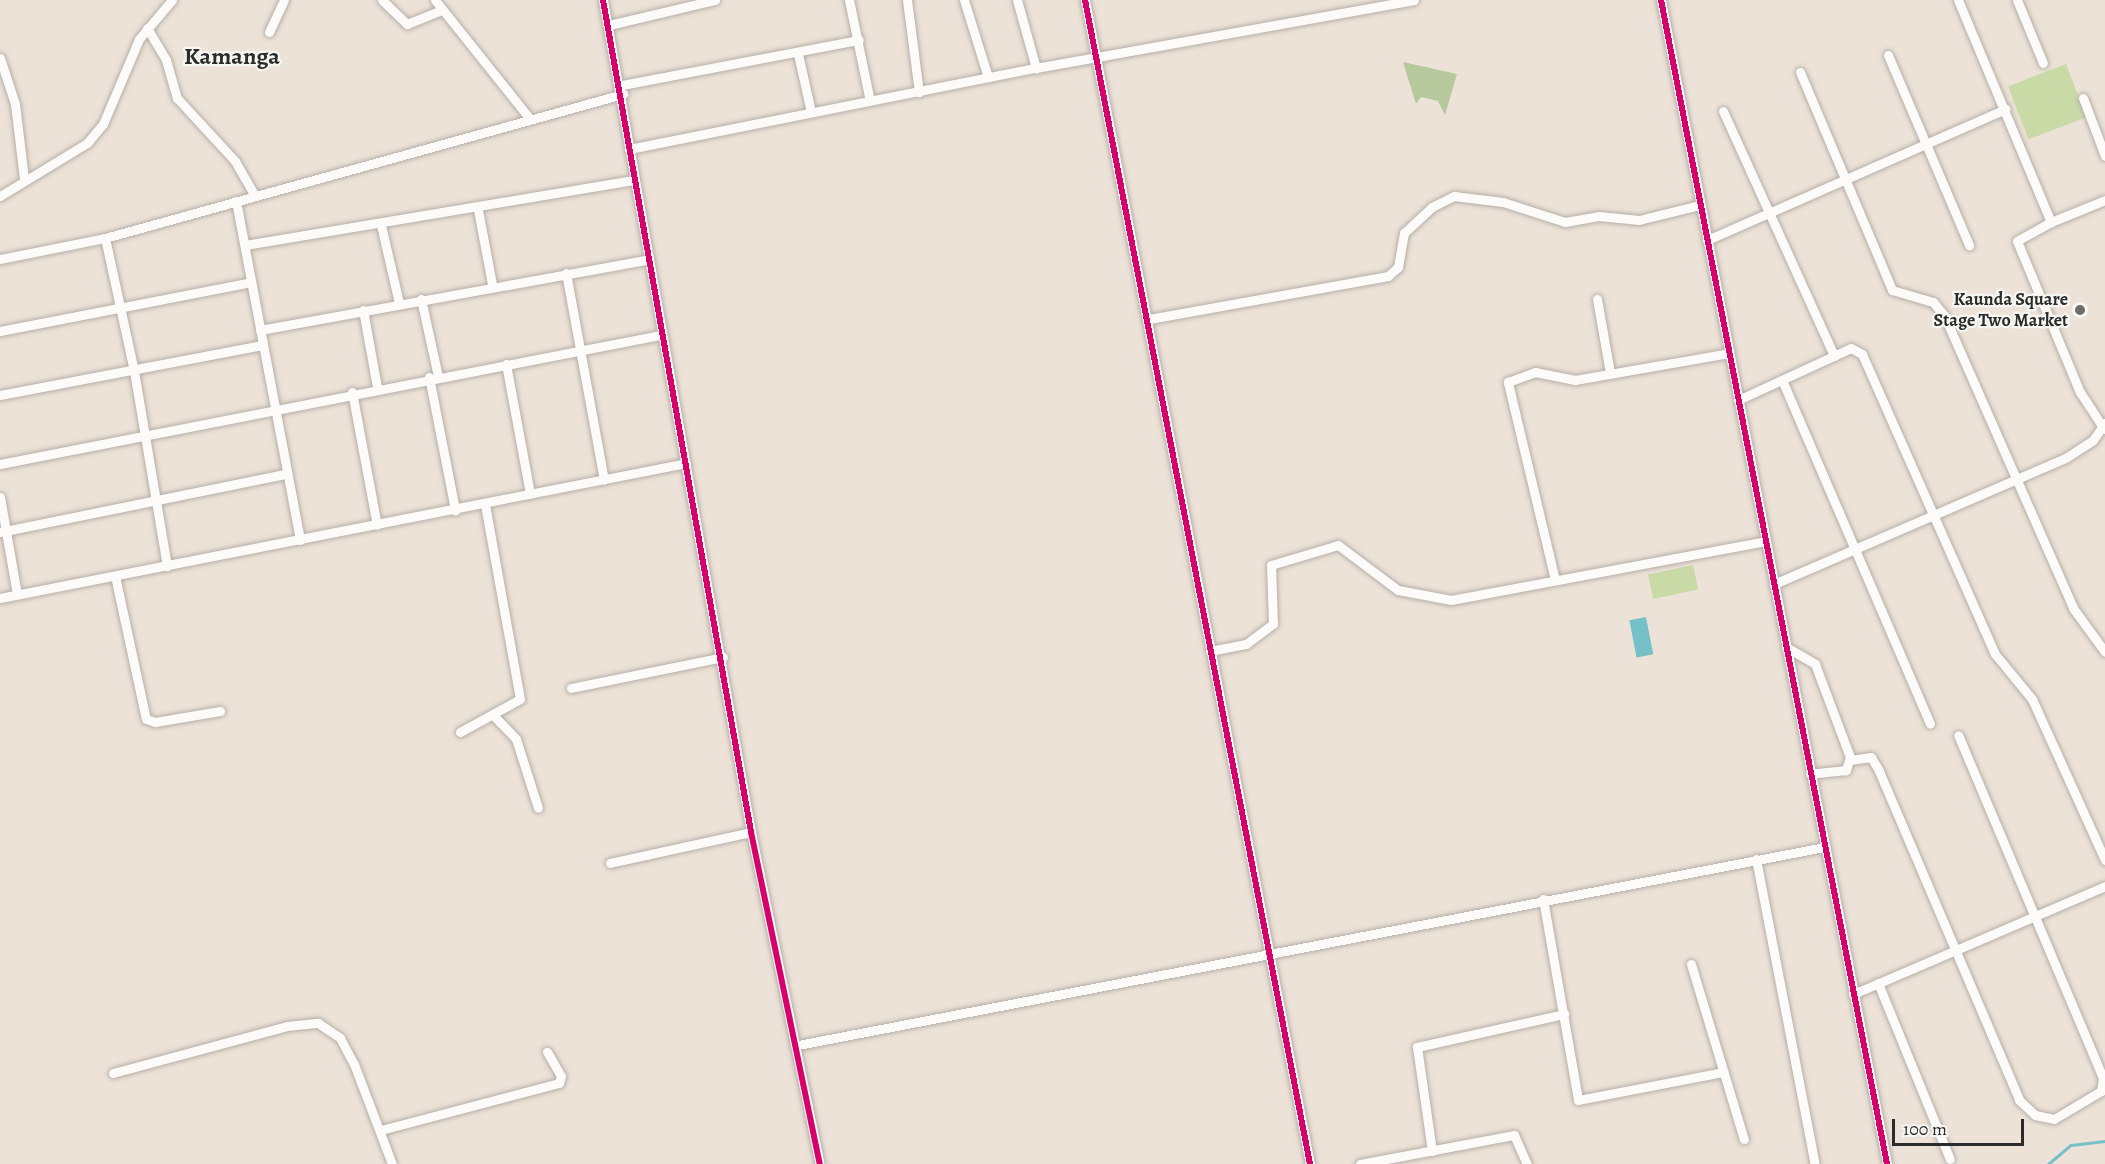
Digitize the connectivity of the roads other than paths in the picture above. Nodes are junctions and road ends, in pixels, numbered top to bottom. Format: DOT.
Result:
graph roads {
  1 [pos="172,0"];
  2 [pos="284,0"];
  3 [pos="381,0"];
  4 [pos="435,0"];
  5 [pos="603,0"];
  6 [pos="716,0"];
  7 [pos="849,0"];
  8 [pos="907,0"];
  9 [pos="964,0"];
  10 [pos="1017,0"];
  11 [pos="1085,0"];
  12 [pos="1414,0"];
  13 [pos="1661,0"];
  14 [pos="1958,0"];
  15 [pos="2017,0"];
  16 [pos="441,10"];
  17 [pos="609,25"];
  18 [pos="147,28"];
  19 [pos="268,32"];
  20 [pos="859,40"];
  21 [pos="798,54"];
  22 [pos="1888,55"];
  23 [pos="0,58"];
  24 [pos="1096,59"];
  25 [pos="2043,63"];
  26 [pos="1036,68"];
  27 [pos="1800,72"];
  28 [pos="988,77"];
  29 [pos="622,90"];
  30 [pos="919,92"];
  31 [pos="2083,98"];
  32 [pos="870,101"];
  33 [pos="2006,109"];
  34 [pos="1723,111"];
  35 [pos="812,112"];
  36 [pos="530,119"];
  37 [pos="1926,146"];
  38 [pos="629,149"];
  39 [pos="2105,156"];
  40 [pos="24,178"];
  41 [pos="634,180"];
  42 [pos="1845,181"];
  43 [pos="0,196"];
  44 [pos="255,196"];
  45 [pos="2105,200"];
  46 [pos="236,201"];
  47 [pos="1700,205"];
  48 [pos="478,210"];
  49 [pos="1766,215"];
  50 [pos="2051,222"];
  51 [pos="381,225"];
  52 [pos="105,238"];
  53 [pos="1707,240"];
  54 [pos="245,245"];
  55 [pos="1970,245"];
  56 [pos="0,260"];
  57 [pos="647,260"];
  58 [pos="566,273"];
  59 [pos="251,282"];
  60 [pos="492,284"];
  61 [pos="1597,298"];
  62 [pos="421,299"];
  63 [pos="399,303"];
  64 [pos="122,307"];
  65 [pos="363,310"];
  66 [pos="1149,319"];
  67 [pos="260,330"];
  68 [pos="0,331"];
  69 [pos="660,335"];
  70 [pos="262,345"];
  71 [pos="579,349"];
  72 [pos="1729,353"];
  73 [pos="1834,356"];
  74 [pos="506,364"];
  75 [pos="134,371"];
  76 [pos="1610,374"];
  77 [pos="434,376"];
  78 [pos="1782,380"];
  79 [pos="377,387"];
  80 [pos="352,392"];
  81 [pos="0,395"];
  82 [pos="1738,400"];
  83 [pos="273,409"];
  84 [pos="2104,427"];
  85 [pos="143,437"];
  86 [pos="686,463"];
  87 [pos="0,464"];
  88 [pos="286,474"];
  89 [pos="2015,479"];
  90 [pos="604,480"];
  91 [pos="530,494"];
  92 [pos="0,497"];
  93 [pos="153,502"];
  94 [pos="485,504"];
  95 [pos="455,510"];
  96 [pos="1933,514"];
  97 [pos="377,525"];
  98 [pos="4,531"];
  99 [pos="300,540"];
  100 [pos="1766,541"];
  101 [pos="1853,548"];
  102 [pos="167,566"];
  103 [pos="115,576"];
  104 [pos="1556,580"];
  105 [pos="1774,584"];
  106 [pos="17,594"];
  107 [pos="0,598"];
  108 [pos="1786,647"];
  109 [pos="1210,651"];
  110 [pos="2105,652"];
  111 [pos="723,657"];
  112 [pos="572,688"];
  113 [pos="220,711"];
  114 [pos="493,715"];
  115 [pos="1930,724"];
  116 [pos="460,732"];
  117 [pos="1958,735"];
  118 [pos="1850,760"];
  119 [pos="1810,774"];
  120 [pos="538,808"];
  121 [pos="751,832"];
  122 [pos="1824,847"];
  123 [pos="1756,860"];
  124 [pos="2105,860"];
  125 [pos="610,864"];
  126 [pos="2105,886"];
  127 [pos="1543,899"];
  128 [pos="2038,914"];
  129 [pos="1956,949"];
  130 [pos="1271,953"];
  131 [pos="1691,964"];
  132 [pos="1878,983"];
  133 [pos="1853,993"];
  134 [pos="1564,1014"];
  135 [pos="798,1045"];
  136 [pos="547,1052"];
  137 [pos="1723,1072"];
  138 [pos="113,1073"];
  139 [pos="381,1130"];
  140 [pos="1744,1139"];
  141 [pos="1428,1152"];
  142 [pos="1950,1159"];
  143 [pos="392,1164"];
  144 [pos="820,1164"];
  145 [pos="1310,1164"];
  146 [pos="1360,1164"];
  147 [pos="1426,1164"];
  148 [pos="1527,1164"];
  149 [pos="1815,1164"];
  150 [pos="1887,1164"];
  1 -- 18 [label="street"];
  2 -- 19 [label="street"];
  3 -- 16 [label="street"];
  4 -- 16 [label="street"];
  5 -- 17 [label="street"];
  6 -- 17 [label="street"];
  7 -- 20 [label="street"];
  8 -- 30 [label="street"];
  9 -- 28 [label="street"];
  10 -- 26 [label="street"];
  11 -- 24 [label="street"];
  12 -- 24 [label="street"];
  13 -- 47 [label="street"];
  14 -- 33 [label="street"];
  15 -- 25 [label="street"];
  16 -- 36 [label="street"];
  17 -- 29 [label="street"];
  18 -- 40 [label="street"];
  18 -- 44 [label="street"];
  20 -- 21 [label="street"];
  20 -- 32 [label="street"];
  21 -- 29 [label="street"];
  21 -- 35 [label="street"];
  22 -- 37 [label="street"];
  23 -- 40 [label="street"];
  24 -- 26 [label="street"];
  24 -- 66 [label="street"];
  26 -- 28 [label="street"];
  27 -- 42 [label="street"];
  28 -- 30 [label="street"];
  29 -- 36 [label="street"];
  29 -- 38 [label="street"];
  30 -- 32 [label="street"];
  31 -- 39 [label="street"];
  32 -- 35 [label="street"];
  33 -- 37 [label="street"];
  33 -- 50 [label="street"];
  34 -- 49 [label="street"];
  35 -- 38 [label="street"];
  36 -- 44 [label="street"];
  37 -- 42 [label="street"];
  37 -- 55 [label="street"];
  38 -- 41 [label="street"];
  40 -- 43 [label="street"];
  41 -- 48 [label="street"];
  41 -- 57 [label="street"];
  42 -- 49 [label="street"];
  42 -- 89 [label="street"];
  44 -- 46 [label="street"];
  45 -- 50 [label="street"];
  46 -- 52 [label="street"];
  46 -- 54 [label="street"];
  47 -- 53 [label="street"];
  47 -- 66 [label="street"];
  48 -- 51 [label="street"];
  48 -- 60 [label="street"];
  49 -- 53 [label="street"];
  49 -- 73 [label="street"];
  50 -- 84 [label="street"];
  51 -- 54 [label="street"];
  51 -- 63 [label="street"];
  52 -- 56 [label="street"];
  52 -- 64 [label="street"];
  53 -- 72 [label="street"];
  54 -- 59 [label="street"];
  57 -- 58 [label="street"];
  57 -- 69 [label="street"];
  58 -- 60 [label="street"];
  58 -- 71 [label="street"];
  59 -- 64 [label="street"];
  59 -- 67 [label="street"];
  60 -- 62 [label="street"];
  61 -- 76 [label="street"];
  62 -- 63 [label="street"];
  62 -- 77 [label="street"];
  63 -- 65 [label="street"];
  64 -- 68 [label="street"];
  64 -- 75 [label="street"];
  65 -- 67 [label="street"];
  65 -- 79 [label="street"];
  66 -- 109 [label="street"];
  67 -- 70 [label="street"];
  69 -- 71 [label="street"];
  69 -- 86 [label="street"];
  70 -- 75 [label="street"];
  70 -- 83 [label="street"];
  71 -- 74 [label="street"];
  71 -- 90 [label="street"];
  72 -- 76 [label="street"];
  72 -- 82 [label="street"];
  73 -- 78 [label="street"];
  73 -- 96 [label="street"];
  74 -- 77 [label="street"];
  74 -- 91 [label="street"];
  75 -- 81 [label="street"];
  75 -- 85 [label="street"];
  76 -- 104 [label="street"];
  77 -- 79 [label="street"];
  77 -- 95 [label="street"];
  78 -- 82 [label="street"];
  78 -- 101 [label="street"];
  79 -- 80 [label="street"];
  80 -- 83 [label="street"];
  80 -- 97 [label="street"];
  82 -- 100 [label="street"];
  83 -- 85 [label="street"];
  83 -- 88 [label="street"];
  84 -- 89 [label="street"];
  85 -- 87 [label="street"];
  85 -- 93 [label="street"];
  86 -- 90 [label="street"];
  86 -- 111 [label="street"];
  88 -- 93 [label="street"];
  88 -- 99 [label="street"];
  89 -- 96 [label="street"];
  89 -- 110 [label="street"];
  90 -- 91 [label="street"];
  91 -- 94 [label="street"];
  92 -- 98 [label="street"];
  93 -- 98 [label="street"];
  93 -- 102 [label="street"];
  94 -- 95 [label="street"];
  94 -- 114 [label="street"];
  95 -- 97 [label="street"];
  96 -- 101 [label="street"];
  96 -- 124 [label="street"];
  97 -- 99 [label="street"];
  98 -- 106 [label="street"];
  99 -- 102 [label="street"];
  100 -- 104 [label="street"];
  100 -- 105 [label="street"];
  101 -- 105 [label="street"];
  101 -- 115 [label="street"];
  102 -- 103 [label="street"];
  103 -- 106 [label="street"];
  103 -- 113 [label="street"];
  104 -- 109 [label="street"];
  105 -- 108 [label="street"];
  106 -- 107 [label="street"];
  108 -- 118 [label="street"];
  108 -- 119 [label="street"];
  109 -- 130 [label="street"];
  111 -- 112 [label="street"];
  111 -- 121 [label="street"];
  114 -- 116 [label="street"];
  114 -- 120 [label="street"];
  117 -- 128 [label="street"];
  118 -- 119 [label="street"];
  118 -- 129 [label="street"];
  119 -- 122 [label="street"];
  121 -- 125 [label="street"];
  121 -- 135 [label="street"];
  122 -- 123 [label="street"];
  122 -- 133 [label="street"];
  123 -- 127 [label="street"];
  123 -- 149 [label="street"];
  126 -- 128 [label="street"];
  127 -- 130 [label="street"];
  127 -- 134 [label="street"];
  128 -- 129 [label="street"];
  128 -- 129 [label="street"];
  129 -- 132 [label="street"];
  130 -- 135 [label="street"];
  130 -- 145 [label="street"];
  131 -- 137 [label="street"];
  132 -- 133 [label="street"];
  132 -- 142 [label="street"];
  133 -- 150 [label="street"];
  134 -- 137 [label="street"];
  134 -- 141 [label="street"];
  135 -- 144 [label="street"];
  136 -- 139 [label="street"];
  137 -- 140 [label="street"];
  138 -- 139 [label="street"];
  139 -- 143 [label="street"];
  141 -- 146 [label="street"];
  141 -- 147 [label="street"];
  141 -- 148 [label="street"];
}
